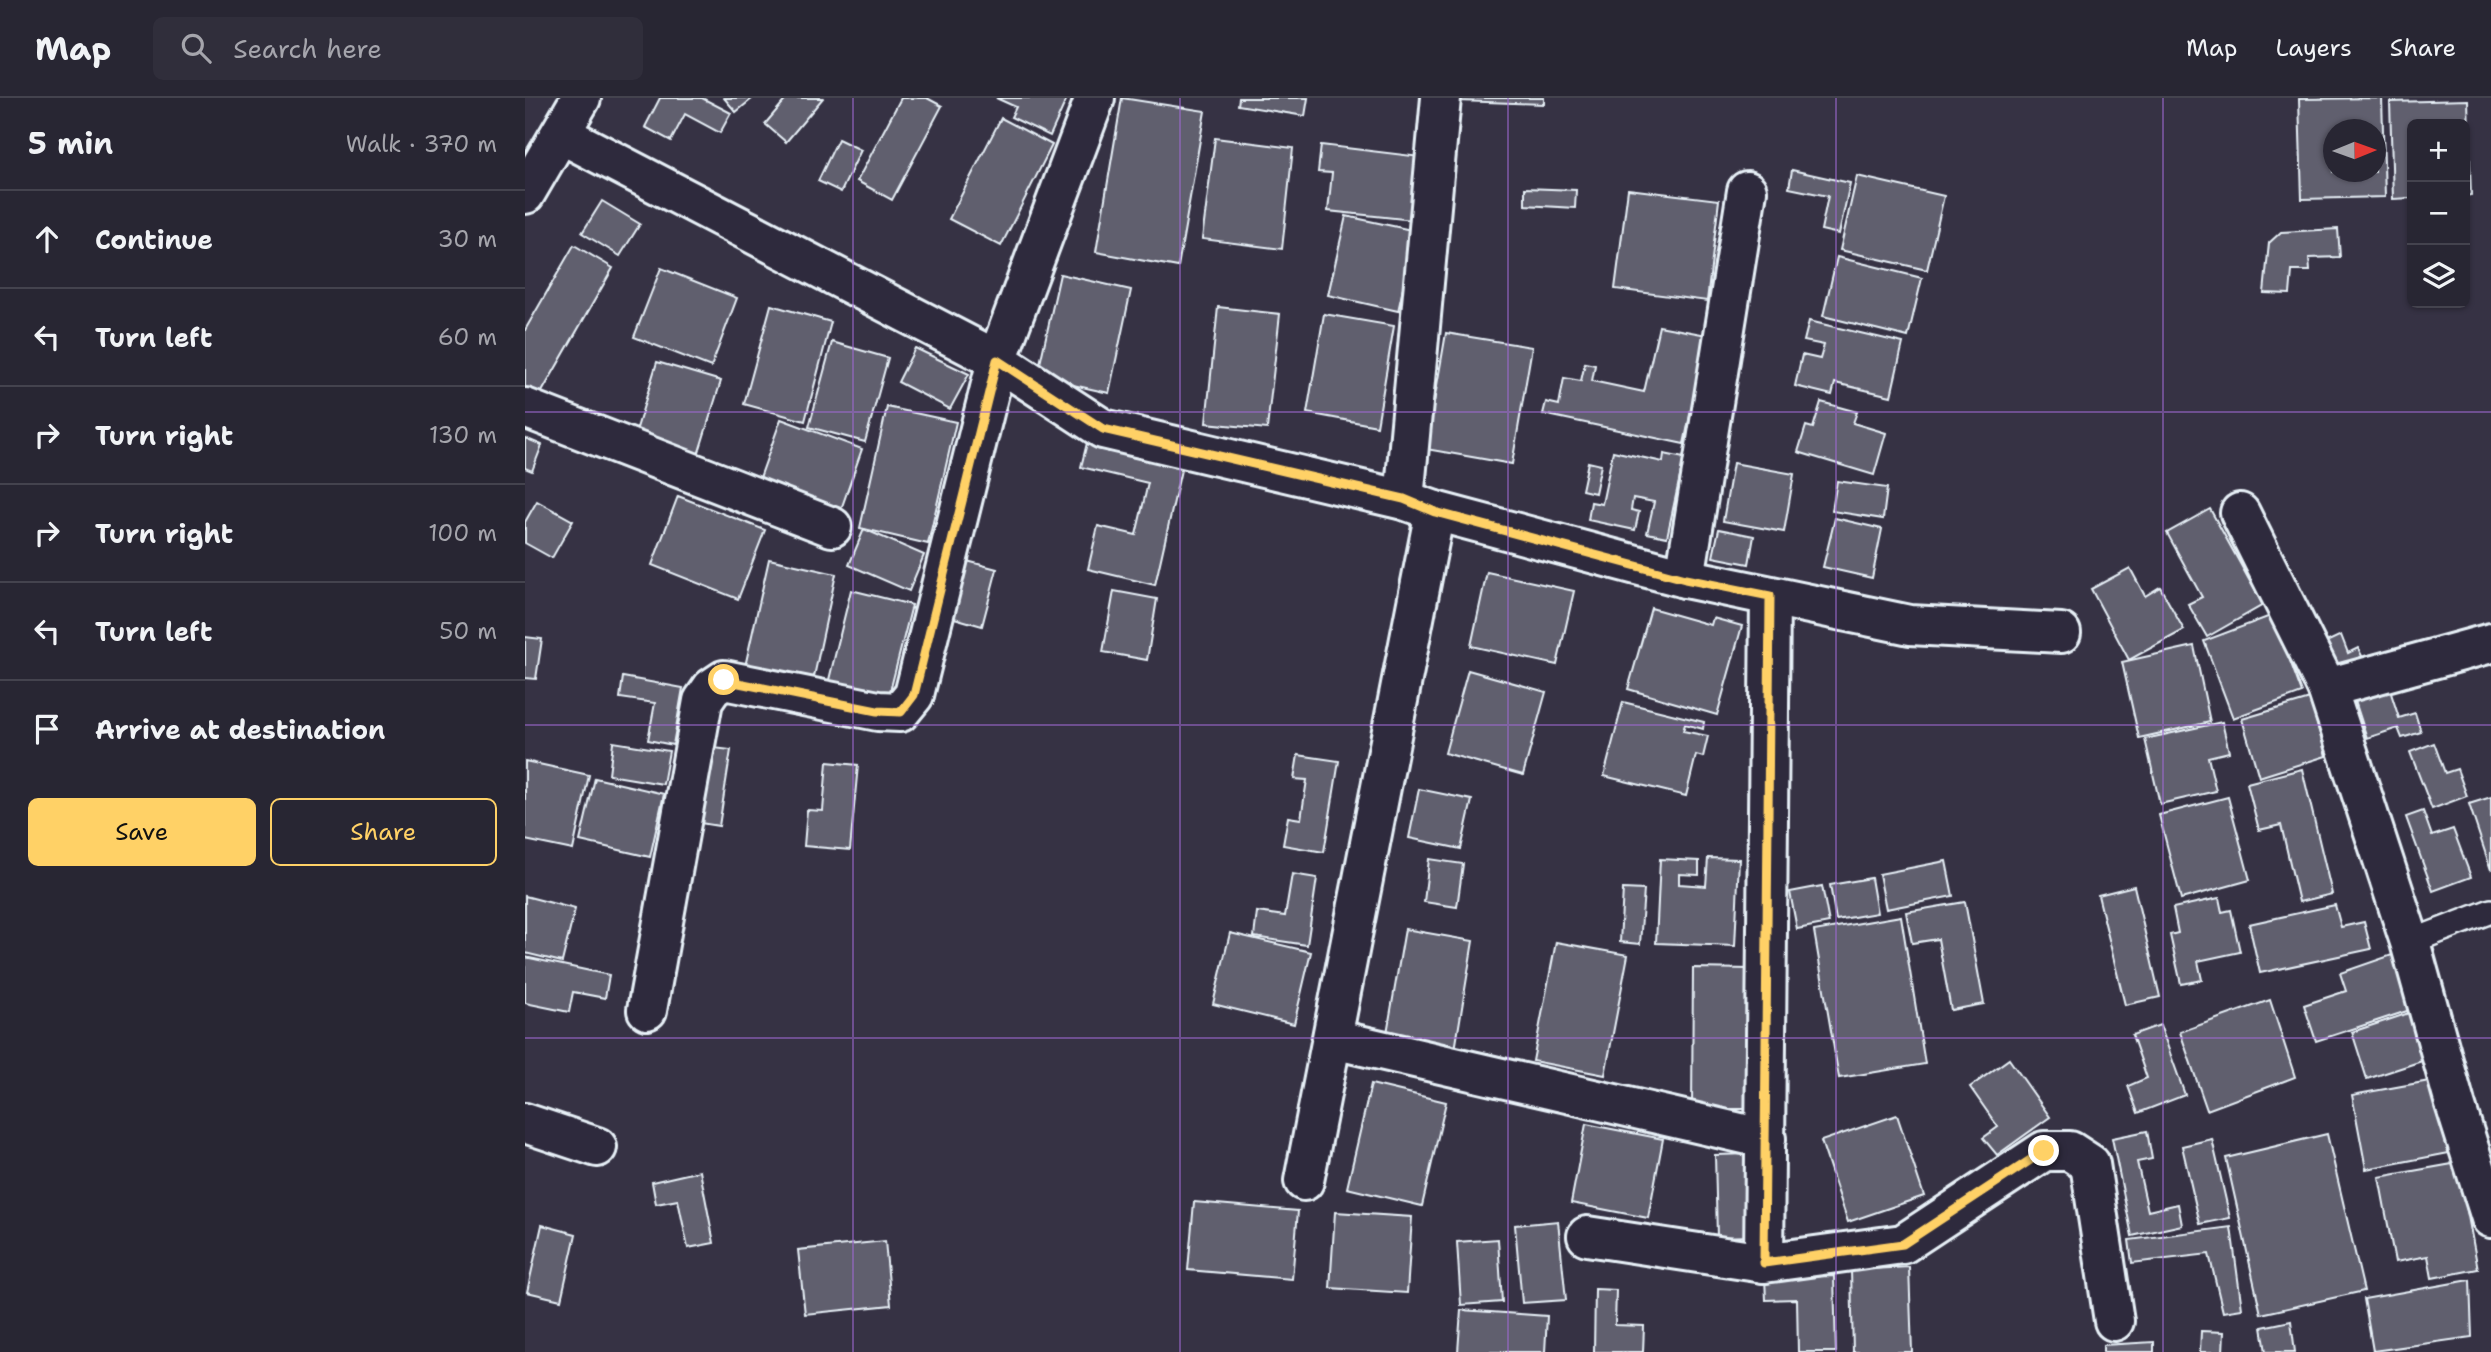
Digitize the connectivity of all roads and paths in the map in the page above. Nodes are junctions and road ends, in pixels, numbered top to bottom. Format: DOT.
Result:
graph roads {
  1 [pos="1095,98"];
  2 [pos="1441,98"];
  3 [pos="569,110"];
  4 [pos="1747,191"];
  5 [pos="525,194"];
  6 [pos="997,360"];
  7 [pos="525,408"];
  8 [pos="1420,505"];
  9 [pos="2240,513"];
  10 [pos="832,527"];
  11 [pos="1685,579"];
  12 [pos="1770,596"];
  13 [pos="2061,633"];
  14 [pos="2491,643"];
  15 [pos="2327,688"];
  16 [pos="2491,911"];
  17 [pos="2410,942"];
  18 [pos="646,1010"];
  19 [pos="1333,1039"];
  20 [pos="525,1123"];
  21 [pos="1766,1139"];
  22 [pos="597,1147"];
  23 [pos="1304,1181"];
  24 [pos="2491,1218"];
  25 [pos="1587,1236"];
  26 [pos="1764,1263"];
  27 [pos="2114,1321"];
  1 -- 6 [label="street"];
  2 -- 8 [label="street"];
  3 -- 5 [label="street"];
  3 -- 6 [label="street"];
  4 -- 11 [label="street"];
  6 -- 8 [label="street"];
  6 -- 18 [label="street"];
  7 -- 10 [label="street"];
  8 -- 11 [label="street"];
  8 -- 19 [label="street"];
  9 -- 15 [label="street"];
  11 -- 12 [label="street"];
  12 -- 13 [label="street"];
  12 -- 21 [label="street"];
  14 -- 15 [label="street"];
  15 -- 17 [label="street"];
  16 -- 17 [label="lane"];
  17 -- 24 [label="street"];
  19 -- 21 [label="street"];
  19 -- 23 [label="street"];
  20 -- 22 [label="street"];
  21 -- 26 [label="street"];
  25 -- 26 [label="street"];
  26 -- 27 [label="street"];
}
